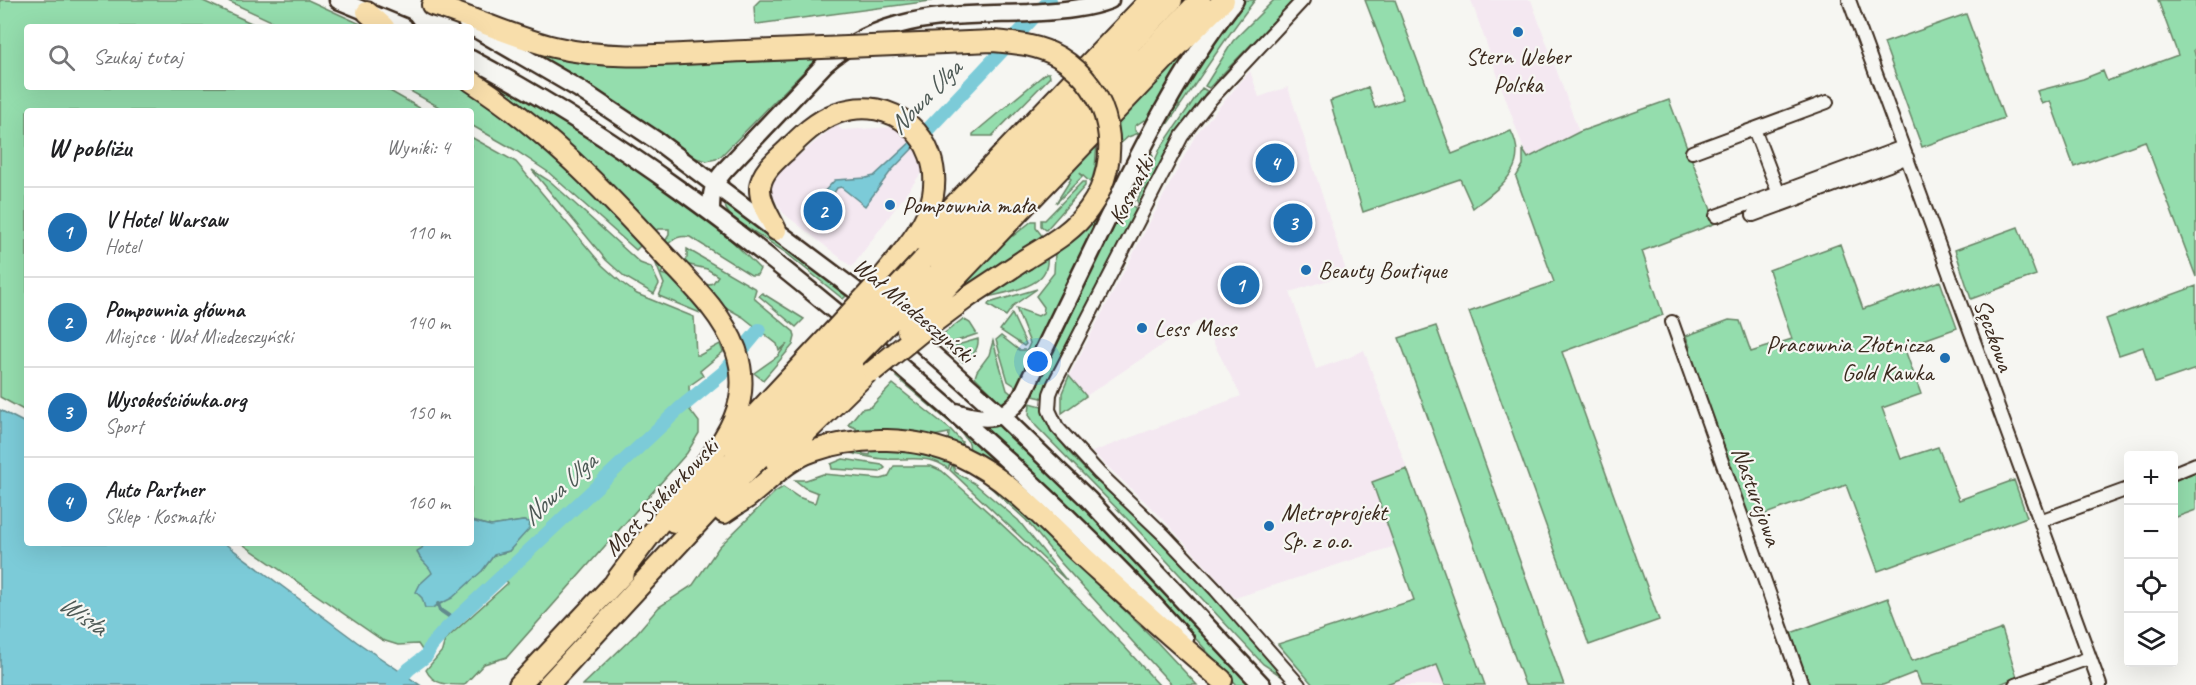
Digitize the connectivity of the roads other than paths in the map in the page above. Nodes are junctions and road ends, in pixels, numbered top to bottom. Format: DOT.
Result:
graph roads {
  1 [pos="338,0"];
  2 [pos="1110,0"];
  3 [pos="1150,0"];
  4 [pos="1172,0"];
  5 [pos="1200,0"];
  6 [pos="1224,0"];
  7 [pos="1235,0"];
  8 [pos="1303,0"];
  9 [pos="1849,0"];
  10 [pos="426,3"];
  11 [pos="367,12"];
  12 [pos="381,24"];
  13 [pos="397,24"];
  14 [pos="463,24"];
  15 [pos="474,30"];
  16 [pos="474,62"];
  17 [pos="474,83"];
  18 [pos="1827,102"];
  19 [pos="1754,129"];
  20 [pos="1692,152"];
  21 [pos="1905,152"];
  22 [pos="715,183"];
  23 [pos="1779,194"];
  24 [pos="711,212"];
  25 [pos="1753,215"];
  26 [pos="1716,216"];
  27 [pos="776,230"];
  28 [pos="925,263"];
  29 [pos="1672,322"];
  30 [pos="855,360"];
  31 [pos="955,412"];
  32 [pos="1002,416"];
  33 [pos="770,444"];
  34 [pos="2196,464"];
  35 [pos="2178,471"];
  36 [pos="2124,490"];
  37 [pos="684,492"];
  38 [pos="2040,521"];
  39 [pos="615,582"];
  40 [pos="639,588"];
  41 [pos="2089,658"];
  42 [pos="1224,682"];
  43 [pos="519,685"];
  44 [pos="548,685"];
  45 [pos="1262,685"];
  46 [pos="1299,685"];
  47 [pos="1802,685"];
  48 [pos="2015,685"];
  49 [pos="2100,685"];
  1 -- 11 [label="main road"];
  2 -- 22 [label="main road"];
  3 -- 28 [label="main road"];
  4 -- 28 [label="main road"];
  5 -- 28 [label="main road"];
  6 -- 28 [label="main road"];
  7 -- 32 [label="main road"];
  8 -- 46 [label="street, Kosmatki"];
  9 -- 21 [label="street, Sęczkowa"];
  10 -- 14 [label="main road, Wał Miedzeszyński"];
  10 -- 30 [label="main road, bridge"];
  11 -- 12 [label="main road"];
  11 -- 13 [label="main road"];
  15 -- 22 [label="main road, Wał Miedzeszyński"];
  16 -- 24 [label="main road"];
  17 -- 37 [label="main road"];
  18 -- 19 [label="street"];
  19 -- 20 [label="street"];
  19 -- 23 [label="street"];
  21 -- 23 [label="street"];
  21 -- 25 [label="street"];
  21 -- 38 [label="street, Sęczkowa"];
  22 -- 24 [label="main road"];
  22 -- 27 [label="main road, Wał Miedzeszyński"];
  23 -- 26 [label="street"];
  24 -- 31 [label="main road"];
  27 -- 28 [label="main road"];
  27 -- 32 [label="main road, Wał Miedzeszyński"];
  28 -- 30 [label="main road, bridge"];
  28 -- 30 [label="main road, bridge"];
  28 -- 30 [label="main road, bridge"];
  29 -- 47 [label="street, Nasturcjowa"];
  30 -- 33 [label="main road, Most Siekierkowski"];
  30 -- 33 [label="main road"];
  31 -- 32 [label="main road"];
  31 -- 42 [label="main road"];
  32 -- 45 [label="main road, Wał Miedzeszyński"];
  33 -- 37 [label="main road"];
  33 -- 39 [label="main road, Most Siekierkowski"];
  33 -- 40 [label="main road, Most Siekierkowski"];
  33 -- 40 [label="main road"];
  33 -- 42 [label="main road"];
  34 -- 35 [label="street"];
  36 -- 38 [label="street"];
  37 -- 39 [label="main road"];
  38 -- 41 [label="street, Sęczkowa"];
  39 -- 43 [label="main road, Most Siekierkowski"];
  40 -- 44 [label="main road, Most Siekierkowski"];
  41 -- 48 [label="street"];
  41 -- 49 [label="street, Sęczkowa"];
}
